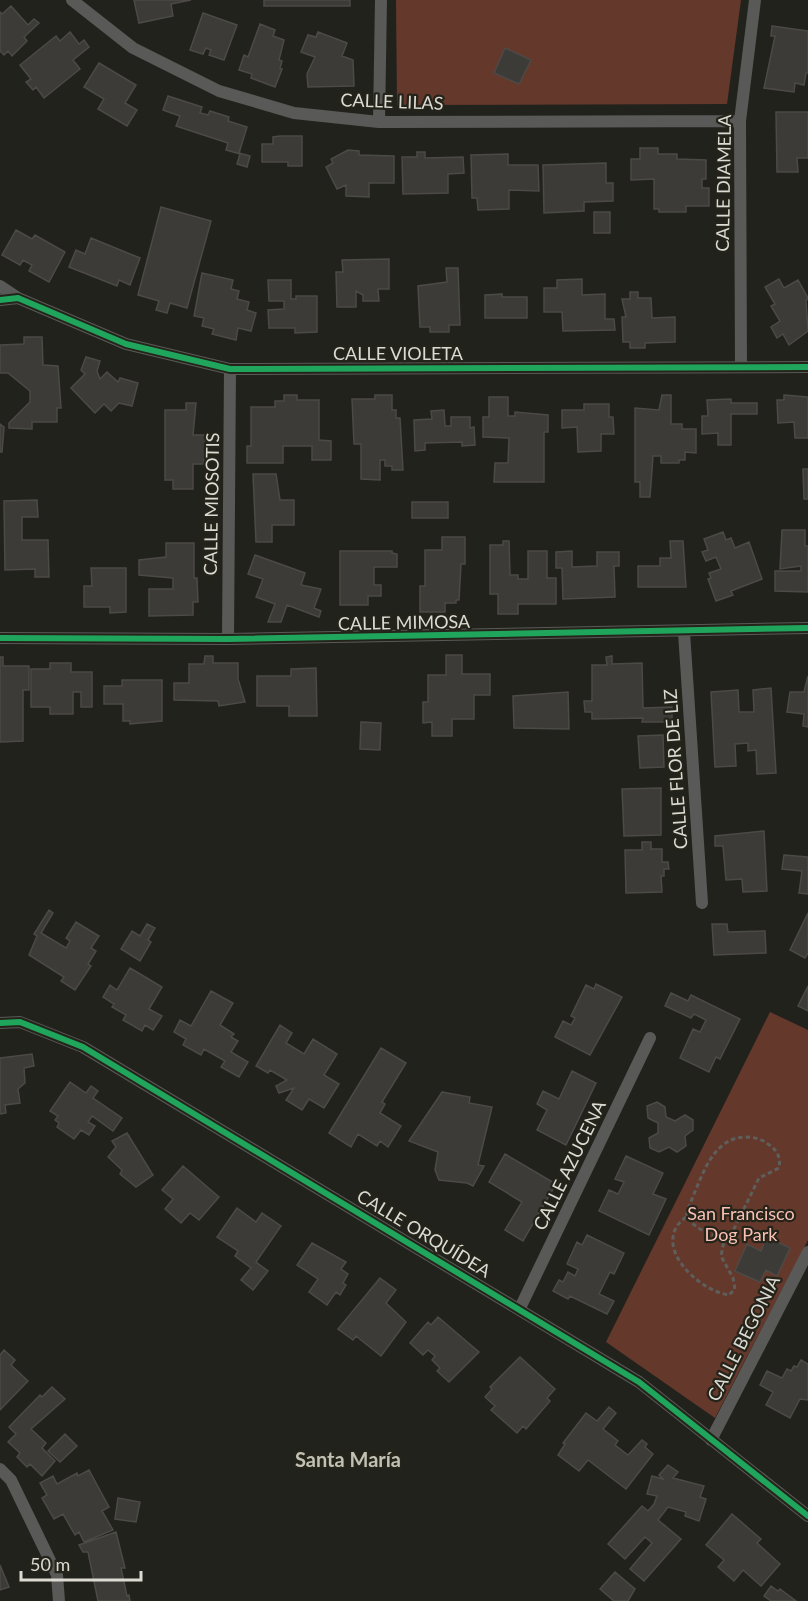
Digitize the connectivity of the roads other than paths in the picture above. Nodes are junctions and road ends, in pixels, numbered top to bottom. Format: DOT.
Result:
graph roads {
  1 [pos="72,0"];
  2 [pos="381,0"];
  3 [pos="755,0"];
  4 [pos="741,121"];
  5 [pos="379,122"];
  6 [pos="0,286"];
  7 [pos="18,298"];
  8 [pos="0,300"];
  9 [pos="741,367"];
  10 [pos="808,368"];
  11 [pos="230,369"];
  12 [pos="808,628"];
  13 [pos="684,632"];
  14 [pos="0,638"];
  15 [pos="228,639"];
  16 [pos="702,903"];
  17 [pos="0,1023"];
  18 [pos="650,1038"];
  19 [pos="808,1252"];
  20 [pos="520,1308"];
  21 [pos="711,1440"];
  22 [pos="0,1469"];
  23 [pos="808,1516"];
  24 [pos="59,1601"];
  1 -- 5 [label="street, CALLE LILAS"];
  2 -- 5 [label="street"];
  3 -- 4 [label="street, CALLE DIAMELA"];
  4 -- 5 [label="street, CALLE LILAS"];
  4 -- 9 [label="street, CALLE DIAMELA"];
  6 -- 7 [label="street"];
  7 -- 8 [label="street, CALLE VIOLETA"];
  7 -- 11 [label="street, CALLE VIOLETA"];
  9 -- 10 [label="street, CALLE VIOLETA"];
  9 -- 11 [label="street, CALLE VIOLETA"];
  11 -- 15 [label="street, CALLE MIOSOTIS"];
  12 -- 13 [label="street, CALLE MIMOSA"];
  13 -- 15 [label="street, CALLE MIMOSA"];
  13 -- 16 [label="street, CALLE FLOR DE LIZ"];
  14 -- 15 [label="street, CALLE MIMOSA"];
  17 -- 20 [label="street, CALLE ORQUÍDEA"];
  18 -- 20 [label="street, CALLE AZUCENA"];
  19 -- 21 [label="street, CALLE BEGONIA"];
  20 -- 21 [label="street, CALLE ORQUÍDEA"];
  21 -- 23 [label="street, CALLE ORQUÍDEA"];
  22 -- 24 [label="street"];
}
